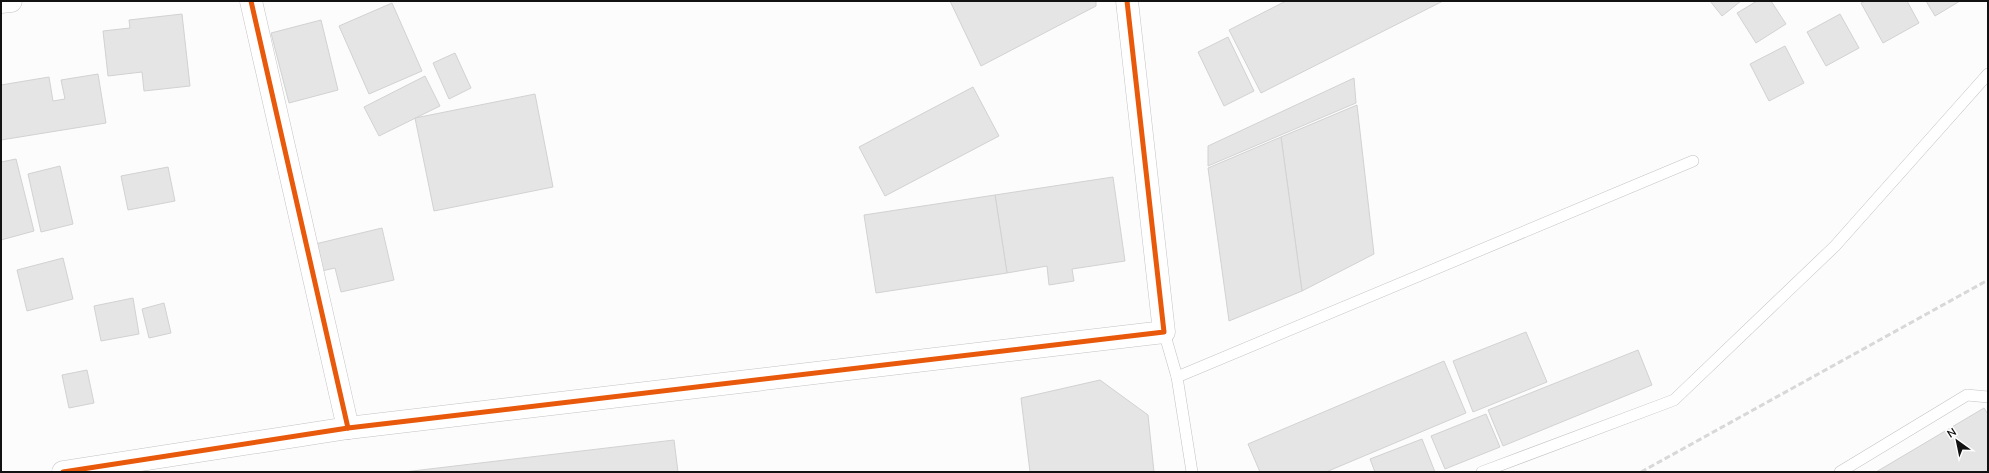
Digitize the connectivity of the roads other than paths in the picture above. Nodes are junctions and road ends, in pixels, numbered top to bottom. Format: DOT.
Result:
graph roads {
  1 [pos="11,1"];
  2 [pos="251,1"];
  3 [pos="1127,1"];
  4 [pos="1,2"];
  5 [pos="1988,74"];
  6 [pos="1693,161"];
  7 [pos="1164,332"];
  8 [pos="1177,377"];
  9 [pos="1988,397"];
  10 [pos="348,428"];
  11 [pos="63,472"];
  12 [pos="1192,472"];
  13 [pos="1482,472"];
  14 [pos="1840,472"];
  1 -- 4 [label="street"];
  2 -- 10 [label="street"];
  3 -- 7 [label="street"];
  5 -- 13 [label="lane"];
  6 -- 8 [label="lane"];
  7 -- 8 [label="lane"];
  7 -- 10 [label="street"];
  8 -- 12 [label="lane"];
  9 -- 14 [label="lane"];
  10 -- 11 [label="street"];
}
